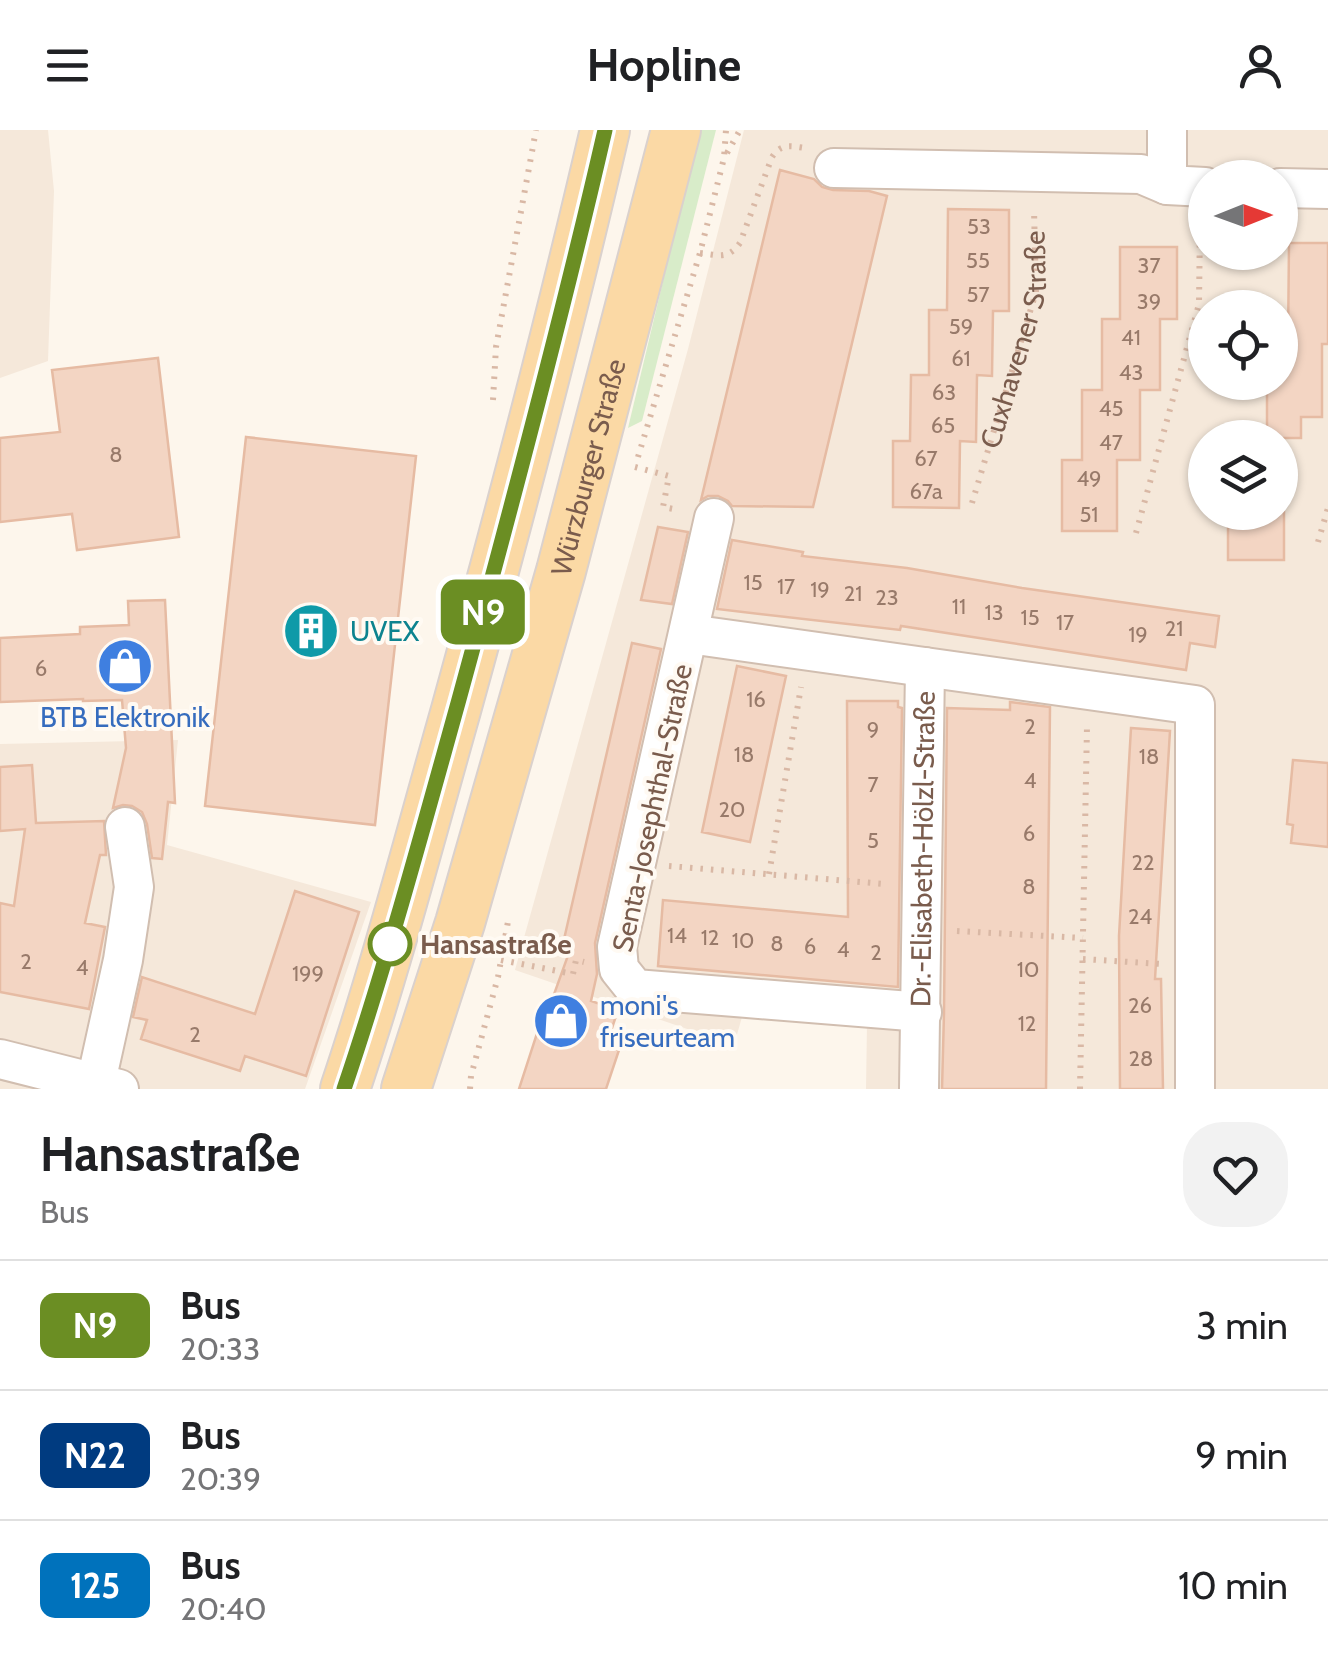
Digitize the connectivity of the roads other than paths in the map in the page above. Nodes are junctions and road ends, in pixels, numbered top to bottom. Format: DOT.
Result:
graph roads {
  1 [pos="605,130"];
  2 [pos="676,130"];
  3 [pos="1167,130"];
  4 [pos="834,168"];
  5 [pos="1188,179"];
  6 [pos="1188,185"];
  7 [pos="1298,188"];
  8 [pos="1328,189"];
  9 [pos="714,518"];
  10 [pos="689,634"];
  11 [pos="925,668"];
  12 [pos="125,827"];
  13 [pos="922,1012"];
  14 [pos="0,1059"];
  15 [pos="107,1086"];
  16 [pos="344,1089"];
  17 [pos="406,1089"];
  18 [pos="919,1089"];
  19 [pos="1195,1089"];
  1 -- 16 [label="main road"];
  2 -- 17 [label="main road, Würzburger Straße"];
  3 -- 5 [label="street"];
  4 -- 6 [label="street"];
  7 -- 8 [label="street"];
  9 -- 10 [label="street, Senta-Josephthal-Straße"];
  10 -- 11 [label="street, Senta-Josephthal-Straße"];
  10 -- 13 [label="street, Senta-Josephthal-Straße"];
  11 -- 13 [label="street, Dr.-Elisabeth-Hölzl-Straße"];
  11 -- 19 [label="street, Dr.-Elisabeth-Hölzl-Straße"];
  12 -- 15 [label="street"];
  13 -- 18 [label="street, Dr.-Elisabeth-Hölzl-Straße"];
  14 -- 15 [label="street"];
}
